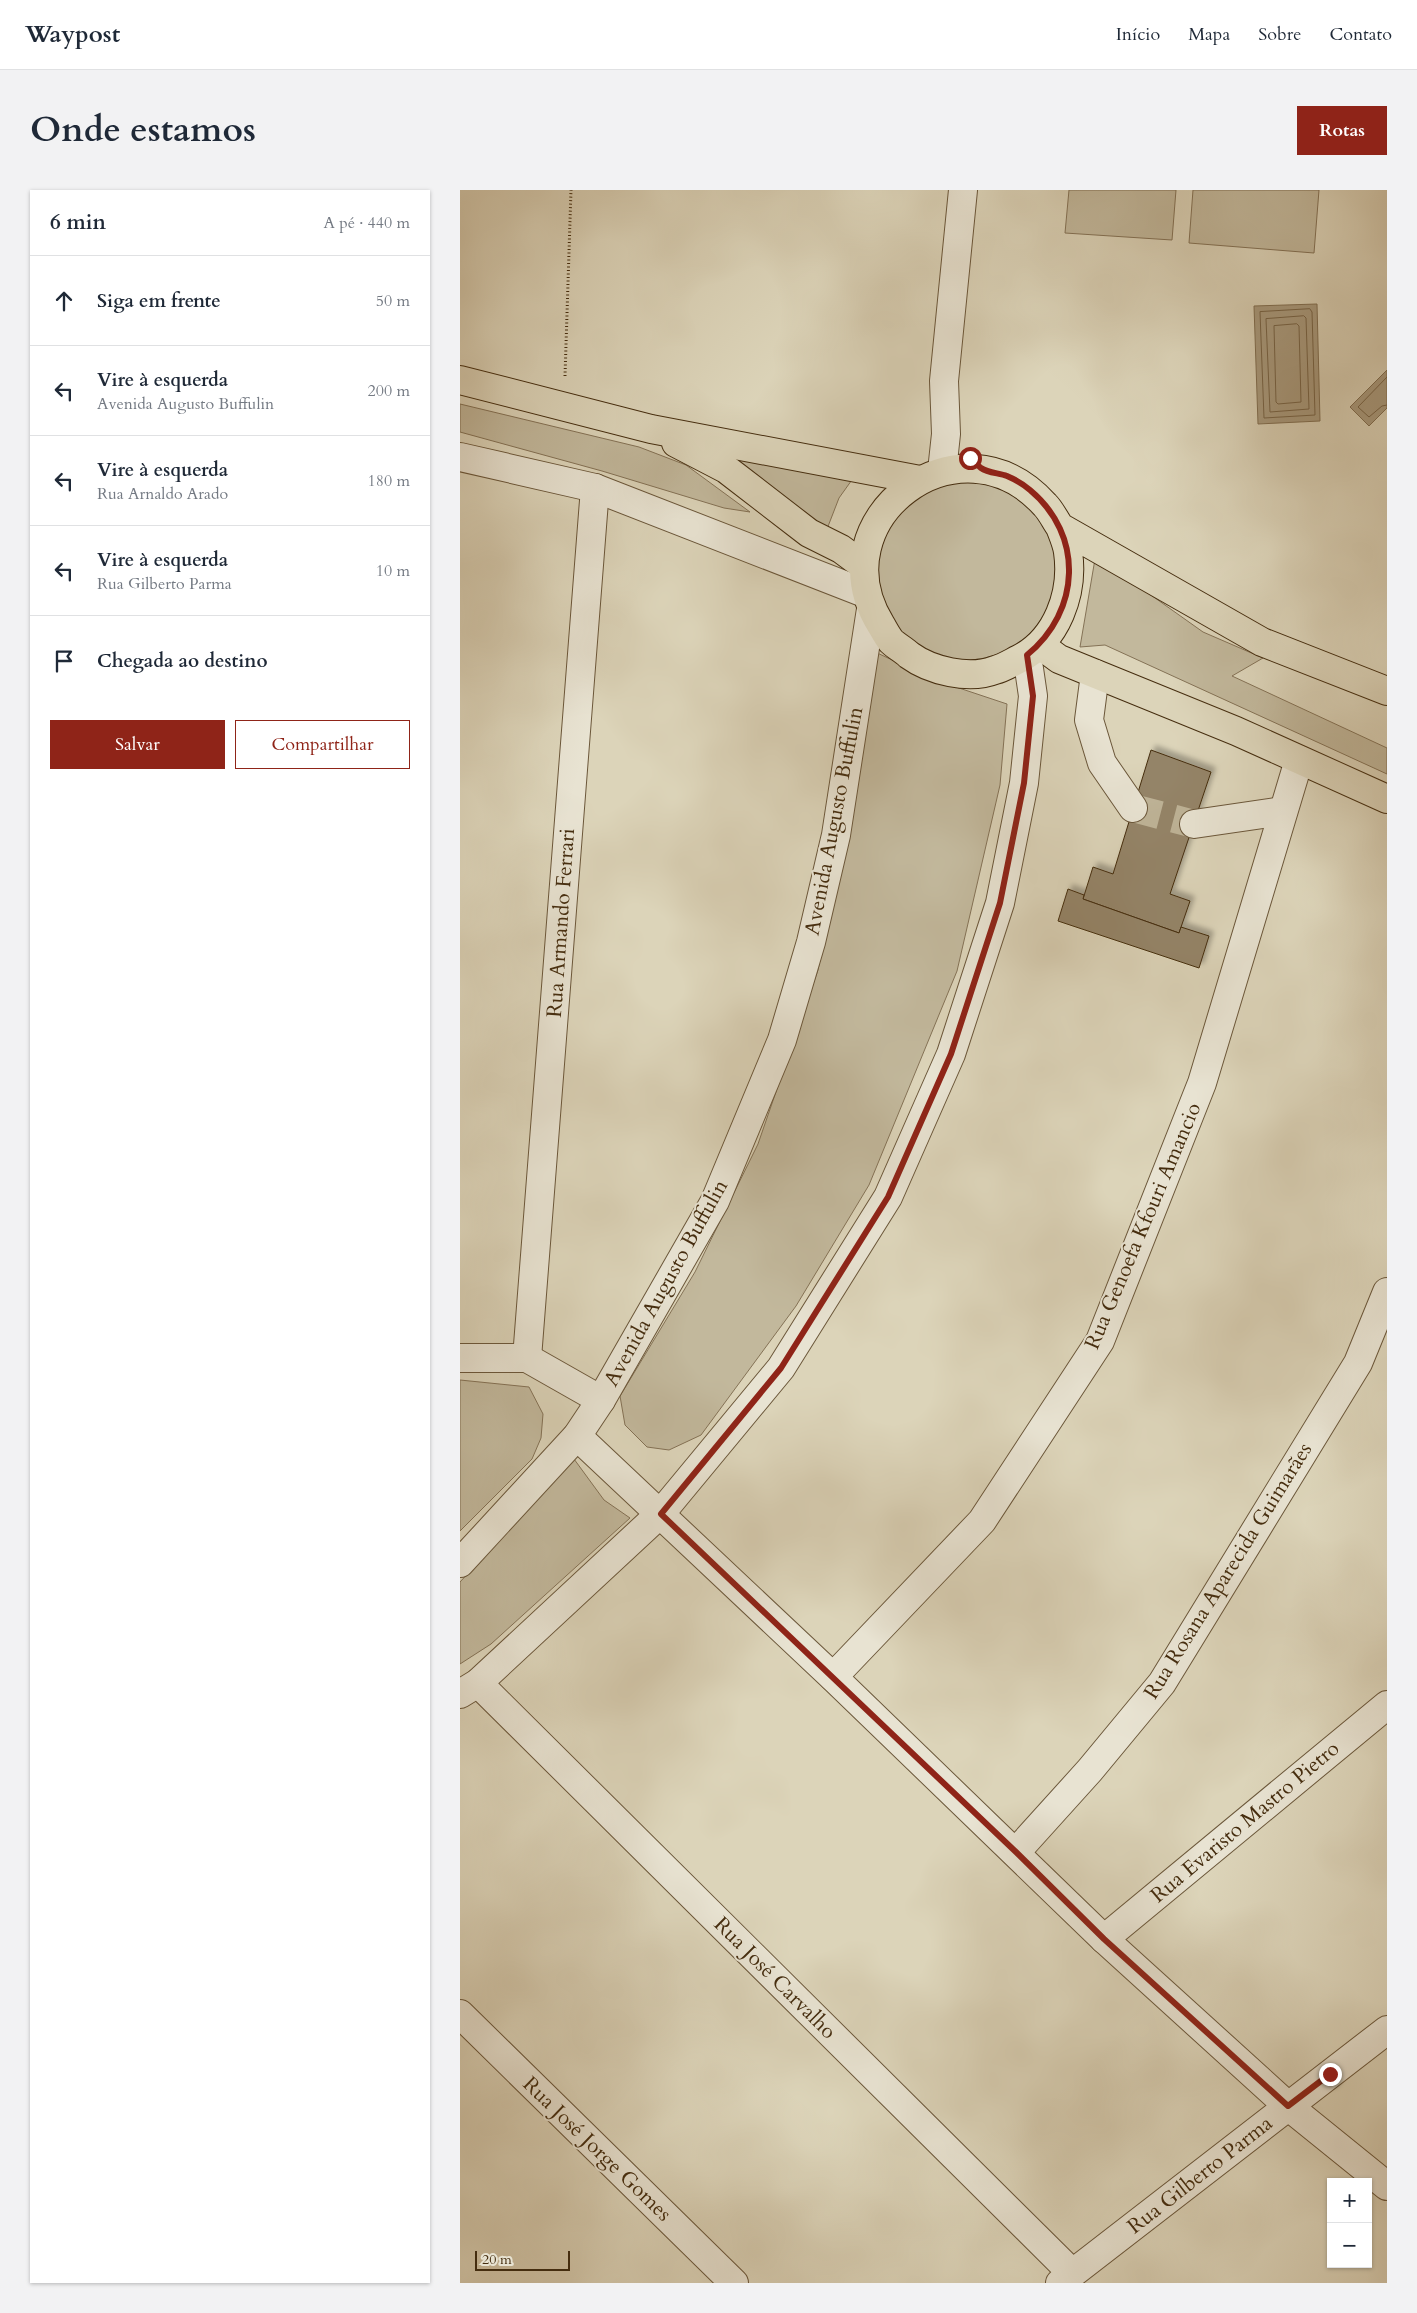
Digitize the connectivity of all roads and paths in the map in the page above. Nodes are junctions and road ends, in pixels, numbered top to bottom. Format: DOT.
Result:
graph roads {
  1 [pos="571,190"];
  2 [pos="963,190"];
  3 [pos="460,380"];
  4 [pos="564,407"];
  5 [pos="651,429"];
  6 [pos="946,434"];
  7 [pos="460,457"];
  8 [pos="983,469"];
  9 [pos="931,476"];
  10 [pos="595,488"];
  11 [pos="1060,527"];
  12 [pos="867,587"];
  13 [pos="1034,650"];
  14 [pos="1095,674"];
  15 [pos="1387,691"];
  16 [pos="1299,760"];
  17 [pos="1387,799"];
  18 [pos="1133,808"];
  19 [pos="1283,811"];
  20 [pos="1194,824"];
  21 [pos="1387,1292"];
  22 [pos="460,1358"];
  23 [pos="527,1358"];
  24 [pos="600,1400"];
  25 [pos="577,1436"];
  26 [pos="661,1514"];
  27 [pos="460,1563"];
  28 [pos="834,1677"];
  29 [pos="469,1688"];
  30 [pos="1387,1705"];
  31 [pos="1016,1852"];
  32 [pos="1104,1939"];
  33 [pos="460,2014"];
  34 [pos="1387,2030"];
  35 [pos="1288,2106"];
  36 [pos="1387,2186"];
  37 [pos="1066,2278"];
  38 [pos="734,2283"];
  1 -- 4 [label="path"];
  2 -- 6 [label="street"];
  3 -- 4 [label="main road"];
  4 -- 5 [label="main road"];
  5 -- 9 [label="main road"];
  5 -- 12 [label="main road"];
  6 -- 8 [label="street"];
  6 -- 9 [label="street"];
  7 -- 10 [label="street"];
  8 -- 9 [label="main road"];
  8 -- 11 [label="main road"];
  9 -- 12 [label="main road"];
  10 -- 12 [label="street"];
  10 -- 23 [label="street, Rua Armando Ferrari"];
  11 -- 13 [label="main road"];
  11 -- 15 [label="main road"];
  12 -- 13 [label="main road"];
  12 -- 24 [label="street, Avenida Augusto Buffulin"];
  13 -- 14 [label="main road"];
  13 -- 26 [label="street"];
  14 -- 16 [label="main road"];
  14 -- 18 [label="street"];
  16 -- 17 [label="main road"];
  16 -- 19 [label="street, Rua Genoefa Kfouri Amancio"];
  19 -- 20 [label="street"];
  19 -- 28 [label="street, Rua Genoefa Kfouri Amancio"];
  21 -- 31 [label="street, Rua Rosana Aparecida Guimarães"];
  22 -- 23 [label="street"];
  23 -- 24 [label="street"];
  24 -- 25 [label="street, Avenida Augusto Buffulin"];
  25 -- 26 [label="street"];
  25 -- 27 [label="street, Avenida Augusto Buffulin"];
  26 -- 28 [label="street"];
  26 -- 29 [label="street"];
  28 -- 31 [label="street"];
  29 -- 37 [label="street, Rua José Carvalho"];
  30 -- 32 [label="street, Rua Evaristo Mastro Pietro"];
  31 -- 32 [label="street"];
  32 -- 35 [label="street"];
  33 -- 38 [label="street, Rua José Jorge Gomes"];
  34 -- 35 [label="street, Rua Gilberto Parma"];
  35 -- 36 [label="street"];
  35 -- 37 [label="street, Rua Gilberto Parma"];
}
